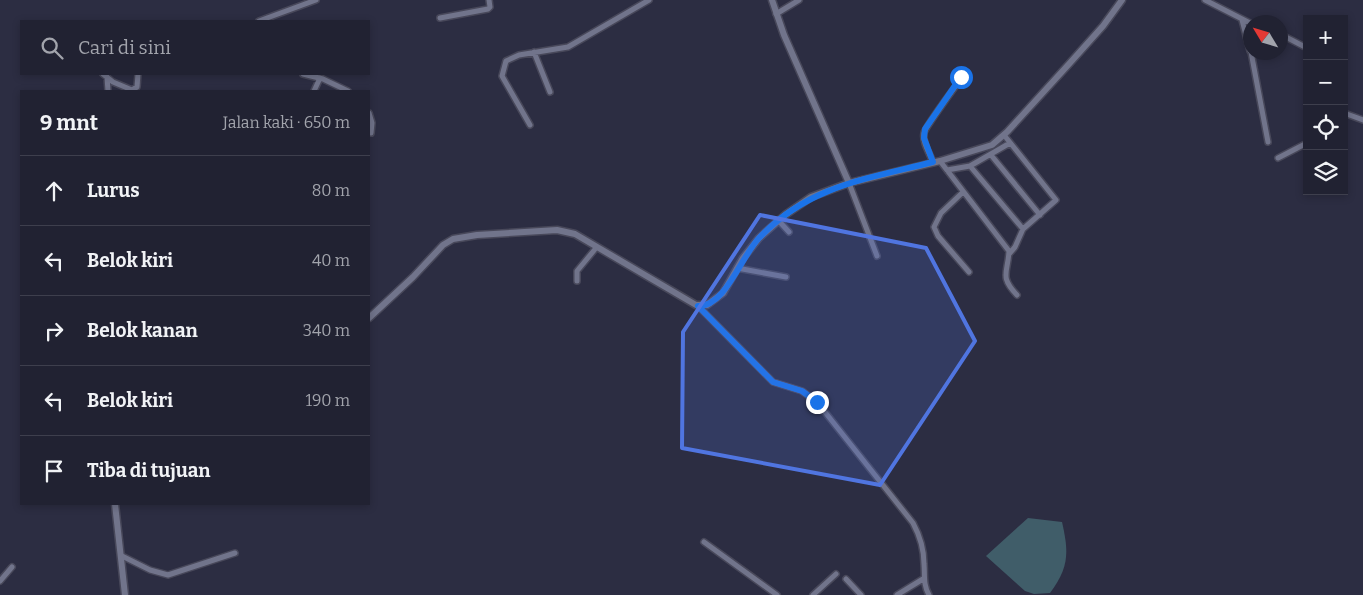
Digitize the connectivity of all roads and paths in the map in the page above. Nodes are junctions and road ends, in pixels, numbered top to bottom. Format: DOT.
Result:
graph roads {
  1 [pos="316,0"];
  2 [pos="489,0"];
  3 [pos="649,0"];
  4 [pos="772,0"];
  5 [pos="798,0"];
  6 [pos="1122,0"];
  7 [pos="1205,0"];
  8 [pos="776,14"];
  9 [pos="440,18"];
  10 [pos="262,20"];
  11 [pos="1242,20"];
  12 [pos="1243,24"];
  13 [pos="1288,38"];
  14 [pos="1303,46"];
  15 [pos="534,52"];
  16 [pos="1253,60"];
  17 [pos="967,73"];
  18 [pos="138,75"];
  19 [pos="306,75"];
  20 [pos="105,76"];
  21 [pos="320,78"];
  22 [pos="108,90"];
  23 [pos="132,90"];
  24 [pos="132,90"];
  25 [pos="314,90"];
  26 [pos="346,90"];
  27 [pos="550,92"];
  28 [pos="1348,114"];
  29 [pos="370,116"];
  30 [pos="1363,120"];
  31 [pos="530,125"];
  32 [pos="372,133"];
  33 [pos="1004,135"];
  34 [pos="1010,142"];
  35 [pos="1268,142"];
  36 [pos="1303,145"];
  37 [pos="991,155"];
  38 [pos="1278,158"];
  39 [pos="936,162"];
  40 [pos="970,166"];
  41 [pos="947,170"];
  42 [pos="849,183"];
  43 [pos="964,192"];
  44 [pos="1040,215"];
  45 [pos="778,220"];
  46 [pos="1023,230"];
  47 [pos="789,232"];
  48 [pos="596,248"];
  49 [pos="1009,254"];
  50 [pos="877,256"];
  51 [pos="737,268"];
  52 [pos="969,272"];
  53 [pos="786,277"];
  54 [pos="577,281"];
  55 [pos="1017,294"];
  56 [pos="698,306"];
  57 [pos="370,317"];
  58 [pos="115,505"];
  59 [pos="704,542"];
  60 [pos="235,553"];
  61 [pos="122,556"];
  62 [pos="12,567"];
  63 [pos="836,574"];
  64 [pos="846,579"];
  65 [pos="923,579"];
  66 [pos="0,581"];
  67 [pos="125,595"];
  68 [pos="777,595"];
  69 [pos="813,595"];
  70 [pos="861,595"];
  71 [pos="897,595"];
  72 [pos="930,595"];
  1 -- 10 [label="street"];
  2 -- 9 [label="street"];
  3 -- 15 [label="street"];
  4 -- 8 [label="street"];
  5 -- 8 [label="street"];
  6 -- 33 [label="street"];
  7 -- 11 [label="street"];
  8 -- 42 [label="street"];
  11 -- 12 [label="street"];
  13 -- 14 [label="street"];
  15 -- 27 [label="street"];
  15 -- 31 [label="street"];
  16 -- 35 [label="street"];
  17 -- 39 [label="street"];
  18 -- 23 [label="street"];
  19 -- 21 [label="street"];
  20 -- 22 [label="street"];
  20 -- 24 [label="street"];
  21 -- 25 [label="street"];
  21 -- 26 [label="street"];
  28 -- 30 [label="street"];
  29 -- 32 [label="street"];
  33 -- 34 [label="street"];
  33 -- 39 [label="street"];
  34 -- 37 [label="street"];
  34 -- 44 [label="street"];
  36 -- 38 [label="street"];
  37 -- 40 [label="street"];
  37 -- 44 [label="street"];
  39 -- 41 [label="street"];
  39 -- 42 [label="street"];
  40 -- 41 [label="street"];
  40 -- 46 [label="street"];
  41 -- 43 [label="street"];
  42 -- 45 [label="street"];
  42 -- 50 [label="street"];
  43 -- 49 [label="street"];
  43 -- 52 [label="street"];
  44 -- 46 [label="street"];
  45 -- 47 [label="street"];
  45 -- 51 [label="street"];
  46 -- 49 [label="street"];
  48 -- 54 [label="street"];
  48 -- 56 [label="street"];
  48 -- 57 [label="street"];
  49 -- 55 [label="street"];
  51 -- 53 [label="street"];
  51 -- 56 [label="street"];
  56 -- 65 [label="street"];
  58 -- 61 [label="street"];
  59 -- 68 [label="street"];
  60 -- 61 [label="street"];
  61 -- 67 [label="street"];
  62 -- 66 [label="street"];
  63 -- 69 [label="street"];
  64 -- 70 [label="street"];
  65 -- 71 [label="street"];
  65 -- 72 [label="street"];
}
